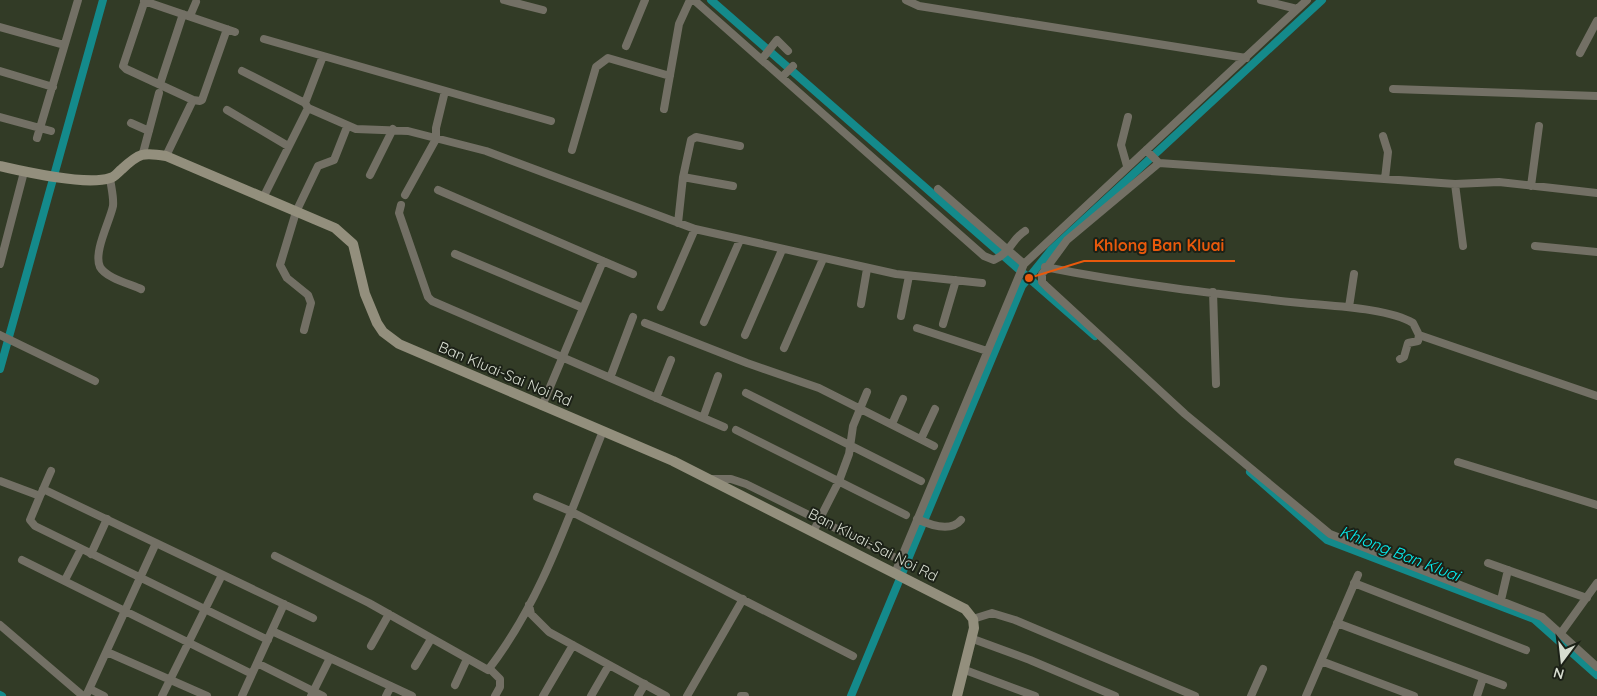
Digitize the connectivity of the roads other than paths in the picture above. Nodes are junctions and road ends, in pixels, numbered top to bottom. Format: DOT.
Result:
graph roads {
  1 [pos="504,0"];
  2 [pos="645,0"];
  3 [pos="692,0"];
  4 [pos="906,0"];
  5 [pos="1261,0"];
  6 [pos="1307,0"];
  7 [pos="75,1"];
  8 [pos="144,1"];
  9 [pos="196,2"];
  10 [pos="1297,9"];
  11 [pos="543,10"];
  12 [pos="186,15"];
  13 [pos="1597,21"];
  14 [pos="0,27"];
  15 [pos="264,40"];
  16 [pos="64,45"];
  17 [pos="626,46"];
  18 [pos="788,51"];
  19 [pos="1580,53"];
  20 [pos="322,56"];
  21 [pos="763,58"];
  22 [pos="1246,58"];
  23 [pos="792,67"];
  24 [pos="0,71"];
  25 [pos="242,71"];
  26 [pos="670,76"];
  27 [pos="782,76"];
  28 [pos="160,84"];
  29 [pos="53,86"];
  30 [pos="1393,88"];
  31 [pos="445,91"];
  32 [pos="158,93"];
  33 [pos="1597,96"];
  34 [pos="193,100"];
  35 [pos="306,106"];
  36 [pos="664,109"];
  37 [pos="227,110"];
  38 [pos="0,117"];
  39 [pos="1128,117"];
  40 [pos="551,121"];
  41 [pos="131,123"];
  42 [pos="1538,126"];
  43 [pos="347,127"];
  44 [pos="41,129"];
  45 [pos="393,129"];
  46 [pos="51,131"];
  47 [pos="149,131"];
  48 [pos="1383,136"];
  49 [pos="37,138"];
  50 [pos="436,139"];
  51 [pos="288,146"];
  52 [pos="740,146"];
  53 [pos="572,150"];
  54 [pos="1147,151"];
  55 [pos="143,153"];
  56 [pos="166,156"];
  57 [pos="1157,162"];
  58 [pos="0,166"];
  59 [pos="1127,166"];
  60 [pos="24,172"];
  61 [pos="370,176"];
  62 [pos="683,177"];
  63 [pos="110,178"];
  64 [pos="1385,179"];
  65 [pos="1455,184"];
  66 [pos="733,186"];
  67 [pos="1530,186"];
  68 [pos="938,189"];
  69 [pos="438,190"];
  70 [pos="1597,193"];
  71 [pos="405,195"];
  72 [pos="264,196"];
  73 [pos="401,205"];
  74 [pos="296,212"];
  75 [pos="678,223"];
  76 [pos="694,229"];
  77 [pos="1025,231"];
  78 [pos="740,240"];
  79 [pos="1463,246"];
  80 [pos="1535,246"];
  81 [pos="782,250"];
  82 [pos="1007,252"];
  83 [pos="1597,252"];
  84 [pos="455,254"];
  85 [pos="823,260"];
  86 [pos="603,261"];
  87 [pos="0,264"];
  88 [pos="1023,266"];
  89 [pos="1045,267"];
  90 [pos="867,268"];
  91 [pos="633,274"];
  92 [pos="1354,274"];
  93 [pos="909,276"];
  94 [pos="956,280"];
  95 [pos="982,283"];
  96 [pos="141,289"];
  97 [pos="1213,292"];
  98 [pos="861,304"];
  99 [pos="661,306"];
  100 [pos="1349,307"];
  101 [pos="583,308"];
  102 [pos="901,316"];
  103 [pos="633,317"];
  104 [pos="704,322"];
  105 [pos="644,323"];
  106 [pos="943,324"];
  107 [pos="917,328"];
  108 [pos="304,330"];
  109 [pos="745,334"];
  110 [pos="1419,335"];
  111 [pos="0,336"];
  112 [pos="784,348"];
  113 [pos="987,351"];
  114 [pos="562,357"];
  115 [pos="1400,359"];
  116 [pos="670,360"];
  117 [pos="718,376"];
  118 [pos="610,378"];
  119 [pos="95,380"];
  120 [pos="1216,384"];
  121 [pos="867,392"];
  122 [pos="746,393"];
  123 [pos="1597,396"];
  124 [pos="656,398"];
  125 [pos="903,399"];
  126 [pos="542,406"];
  127 [pos="860,408"];
  128 [pos="935,409"];
  129 [pos="702,418"];
  130 [pos="892,424"];
  131 [pos="724,427"];
  132 [pos="736,430"];
  133 [pos="603,431"];
  134 [pos="921,439"];
  135 [pos="850,446"];
  136 [pos="934,446"];
  137 [pos="1458,462"];
  138 [pos="51,471"];
  139 [pos="710,479"];
  140 [pos="0,480"];
  141 [pos="839,481"];
  142 [pos="921,481"];
  143 [pos="42,492"];
  144 [pos="537,497"];
  145 [pos="1597,505"];
  146 [pos="570,511"];
  147 [pos="906,514"];
  148 [pos="107,519"];
  149 [pos="819,520"];
  150 [pos="919,520"];
  151 [pos="961,520"];
  152 [pos="813,532"];
  153 [pos="156,543"];
  154 [pos="81,549"];
  155 [pos="91,554"];
  156 [pos="276,556"];
  157 [pos="22,560"];
  158 [pos="900,560"];
  159 [pos="1488,563"];
  160 [pos="1508,570"];
  161 [pos="1358,574"];
  162 [pos="222,575"];
  163 [pos="899,575"];
  164 [pos="140,578"];
  165 [pos="65,580"];
  166 [pos="1354,583"];
  167 [pos="1597,583"];
  168 [pos="1587,598"];
  169 [pos="743,599"];
  170 [pos="1501,600"];
  171 [pos="284,604"];
  172 [pos="529,605"];
  173 [pos="205,610"];
  174 [pos="124,612"];
  175 [pos="389,614"];
  176 [pos="313,618"];
  177 [pos="973,619"];
  178 [pos="1337,623"];
  179 [pos="0,625"];
  180 [pos="272,631"];
  181 [pos="1561,633"];
  182 [pos="431,639"];
  183 [pos="973,639"];
  184 [pos="268,640"];
  185 [pos="187,643"];
  186 [pos="573,645"];
  187 [pos="371,646"];
  188 [pos="1526,650"];
  189 [pos="107,652"];
  190 [pos="853,656"];
  191 [pos="330,658"];
  192 [pos="467,660"];
  193 [pos="1321,661"];
  194 [pos="257,663"];
  195 [pos="608,665"];
  196 [pos="415,666"];
  197 [pos="1597,667"];
  198 [pos="489,668"];
  199 [pos="1262,669"];
  200 [pos="964,670"];
  201 [pos="252,674"];
  202 [pos="1483,678"];
  203 [pos="170,680"];
  204 [pos="645,684"];
  205 [pos="455,685"];
  206 [pos="1503,685"];
  207 [pos="391,686"];
  208 [pos="86,694"];
  209 [pos="312,694"];
  210 [pos="1404,694"];
  211 [pos="104,696"];
  212 [pos="162,696"];
  213 [pos="208,696"];
  214 [pos="242,696"];
  215 [pos="323,696"];
  216 [pos="386,696"];
  217 [pos="412,696"];
  218 [pos="495,696"];
  219 [pos="543,696"];
  220 [pos="591,696"];
  221 [pos="638,696"];
  222 [pos="666,696"];
  223 [pos="687,696"];
  224 [pos="957,696"];
  225 [pos="1035,696"];
  226 [pos="1114,696"];
  227 [pos="1195,696"];
  228 [pos="1252,696"];
  229 [pos="1306,696"];
  230 [pos="1414,696"];
  231 [pos="1477,696"];
  1 -- 11 [label="street"];
  2 -- 17 [label="street"];
  3 -- 21 [label="street"];
  3 -- 26 [label="street"];
  4 -- 22 [label="street"];
  5 -- 10 [label="street"];
  6 -- 10 [label="street"];
  7 -- 16 [label="street"];
  8 -- 12 [label="street"];
  8 -- 28 [label="street"];
  9 -- 12 [label="street"];
  10 -- 22 [label="street"];
  12 -- 28 [label="street"];
  12 -- 34 [label="street"];
  13 -- 19 [label="street"];
  14 -- 16 [label="street"];
  15 -- 20 [label="street"];
  16 -- 29 [label="street"];
  18 -- 21 [label="street"];
  20 -- 31 [label="street"];
  20 -- 35 [label="street"];
  21 -- 27 [label="street"];
  22 -- 54 [label="street"];
  23 -- 27 [label="street"];
  24 -- 29 [label="street"];
  25 -- 35 [label="street"];
  26 -- 36 [label="street"];
  26 -- 53 [label="street"];
  27 -- 82 [label="street"];
  28 -- 34 [label="street"];
  29 -- 44 [label="street"];
  30 -- 33 [label="street"];
  31 -- 40 [label="street"];
  31 -- 50 [label="street"];
  32 -- 47 [label="street"];
  34 -- 56 [label="street"];
  35 -- 43 [label="street"];
  35 -- 51 [label="street"];
  37 -- 51 [label="street"];
  38 -- 44 [label="street"];
  39 -- 59 [label="street"];
  41 -- 47 [label="street"];
  42 -- 67 [label="street"];
  43 -- 45 [label="street"];
  43 -- 74 [label="street"];
  44 -- 46 [label="street"];
  44 -- 49 [label="street"];
  45 -- 50 [label="street"];
  45 -- 61 [label="street"];
  47 -- 55 [label="street"];
  48 -- 64 [label="street"];
  50 -- 71 [label="street"];
  50 -- 75 [label="street"];
  51 -- 72 [label="street"];
  52 -- 62 [label="street"];
  54 -- 57 [label="street"];
  54 -- 59 [label="street"];
  55 -- 56 [label="street, Ban Kluai-Sai Noi Rd"];
  55 -- 63 [label="street"];
  56 -- 72 [label="street, Ban Kluai-Sai Noi Rd"];
  57 -- 64 [label="street"];
  57 -- 89 [label="street"];
  58 -- 60 [label="street"];
  59 -- 88 [label="street"];
  60 -- 63 [label="street"];
  60 -- 87 [label="street"];
  62 -- 66 [label="street"];
  62 -- 75 [label="street"];
  63 -- 96 [label="street"];
  64 -- 65 [label="street"];
  65 -- 67 [label="street"];
  65 -- 79 [label="street"];
  67 -- 70 [label="street"];
  68 -- 82 [label="street"];
  69 -- 86 [label="street"];
  72 -- 74 [label="street, Ban Kluai-Sai Noi Rd"];
  73 -- 114 [label="street"];
  74 -- 108 [label="street"];
  74 -- 126 [label="street, Ban Kluai-Sai Noi Rd"];
  75 -- 76 [label="street"];
  76 -- 78 [label="street"];
  76 -- 99 [label="street"];
  77 -- 82 [label="street"];
  78 -- 81 [label="street"];
  78 -- 104 [label="street"];
  80 -- 83 [label="street"];
  81 -- 85 [label="street"];
  81 -- 109 [label="street"];
  82 -- 88 [label="street"];
  84 -- 101 [label="street"];
  85 -- 90 [label="street"];
  85 -- 112 [label="street"];
  86 -- 91 [label="street"];
  86 -- 101 [label="street"];
  88 -- 113 [label="street"];
  89 -- 97 [label="street"];
  89 -- 170 [label="street"];
  90 -- 93 [label="street"];
  90 -- 98 [label="street"];
  92 -- 100 [label="street"];
  93 -- 94 [label="street"];
  93 -- 102 [label="street"];
  94 -- 95 [label="street"];
  94 -- 106 [label="street"];
  97 -- 100 [label="street"];
  97 -- 120 [label="street"];
  100 -- 110 [label="street"];
  101 -- 114 [label="street"];
  103 -- 118 [label="street"];
  105 -- 127 [label="street"];
  107 -- 113 [label="street"];
  110 -- 115 [label="street"];
  110 -- 123 [label="street"];
  111 -- 119 [label="street"];
  113 -- 150 [label="street"];
  114 -- 118 [label="street"];
  114 -- 126 [label="street"];
  116 -- 124 [label="street"];
  117 -- 129 [label="street"];
  118 -- 124 [label="street"];
  121 -- 127 [label="street"];
  122 -- 135 [label="street"];
  124 -- 129 [label="street"];
  125 -- 130 [label="street"];
  126 -- 133 [label="street, Ban Kluai-Sai Noi Rd"];
  127 -- 130 [label="street"];
  127 -- 135 [label="street"];
  128 -- 134 [label="street"];
  129 -- 131 [label="street"];
  130 -- 134 [label="street"];
  132 -- 141 [label="street"];
  133 -- 139 [label="street, Ban Kluai-Sai Noi Rd"];
  133 -- 146 [label="street"];
  134 -- 136 [label="street"];
  135 -- 141 [label="street"];
  135 -- 142 [label="street"];
  137 -- 145 [label="street"];
  138 -- 143 [label="street"];
  139 -- 149 [label="street"];
  139 -- 152 [label="street, Ban Kluai-Sai Noi Rd"];
  140 -- 143 [label="street"];
  141 -- 147 [label="street"];
  141 -- 149 [label="street"];
  143 -- 148 [label="street"];
  143 -- 154 [label="street"];
  144 -- 146 [label="street"];
  146 -- 169 [label="street"];
  146 -- 172 [label="street"];
  148 -- 153 [label="street"];
  148 -- 155 [label="street"];
  149 -- 152 [label="street"];
  149 -- 158 [label="street"];
  150 -- 151 [label="street"];
  150 -- 158 [label="street"];
  152 -- 163 [label="street, Ban Kluai-Sai Noi Rd"];
  153 -- 162 [label="street"];
  153 -- 164 [label="street"];
  154 -- 155 [label="street"];
  154 -- 165 [label="street"];
  155 -- 164 [label="street"];
  156 -- 175 [label="street"];
  157 -- 165 [label="street"];
  158 -- 163 [label="street"];
  159 -- 160 [label="street"];
  160 -- 168 [label="street"];
  160 -- 170 [label="street"];
  161 -- 166 [label="street"];
  162 -- 171 [label="street"];
  162 -- 173 [label="street"];
  163 -- 177 [label="street, Ban Kluai-Sai Noi Rd"];
  164 -- 173 [label="street"];
  164 -- 174 [label="street"];
  165 -- 174 [label="street"];
  166 -- 178 [label="street"];
  166 -- 188 [label="street"];
  167 -- 168 [label="street"];
  168 -- 181 [label="street"];
  169 -- 190 [label="street"];
  169 -- 223 [label="street"];
  170 -- 181 [label="street"];
  171 -- 176 [label="street"];
  171 -- 180 [label="street"];
  172 -- 186 [label="street"];
  172 -- 198 [label="street"];
  173 -- 184 [label="street"];
  173 -- 185 [label="street"];
  174 -- 185 [label="street"];
  174 -- 189 [label="street"];
  175 -- 182 [label="street"];
  175 -- 187 [label="street"];
  177 -- 183 [label="street"];
  177 -- 227 [label="street"];
  178 -- 193 [label="street"];
  178 -- 202 [label="street"];
  179 -- 208 [label="street"];
  180 -- 184 [label="street"];
  180 -- 191 [label="street"];
  181 -- 197 [label="street"];
  182 -- 192 [label="street"];
  182 -- 196 [label="street"];
  183 -- 200 [label="street"];
  183 -- 226 [label="street"];
  184 -- 194 [label="street"];
  185 -- 201 [label="street"];
  185 -- 203 [label="street"];
  186 -- 195 [label="street"];
  186 -- 219 [label="street"];
  189 -- 203 [label="street"];
  189 -- 208 [label="street"];
  191 -- 207 [label="street"];
  191 -- 209 [label="street"];
  192 -- 198 [label="street"];
  192 -- 205 [label="street"];
  193 -- 210 [label="street"];
  193 -- 229 [label="street"];
  194 -- 201 [label="street"];
  194 -- 209 [label="street"];
  195 -- 204 [label="street"];
  195 -- 220 [label="street"];
  198 -- 218 [label="street"];
  199 -- 228 [label="street"];
  200 -- 224 [label="street"];
  200 -- 225 [label="street"];
  201 -- 214 [label="street"];
  202 -- 206 [label="street"];
  202 -- 231 [label="street"];
  203 -- 212 [label="street"];
  203 -- 213 [label="street"];
  204 -- 221 [label="street"];
  204 -- 222 [label="street"];
  207 -- 216 [label="street"];
  207 -- 217 [label="street"];
  208 -- 211 [label="street"];
  209 -- 215 [label="street"];
  210 -- 230 [label="street"];
}
